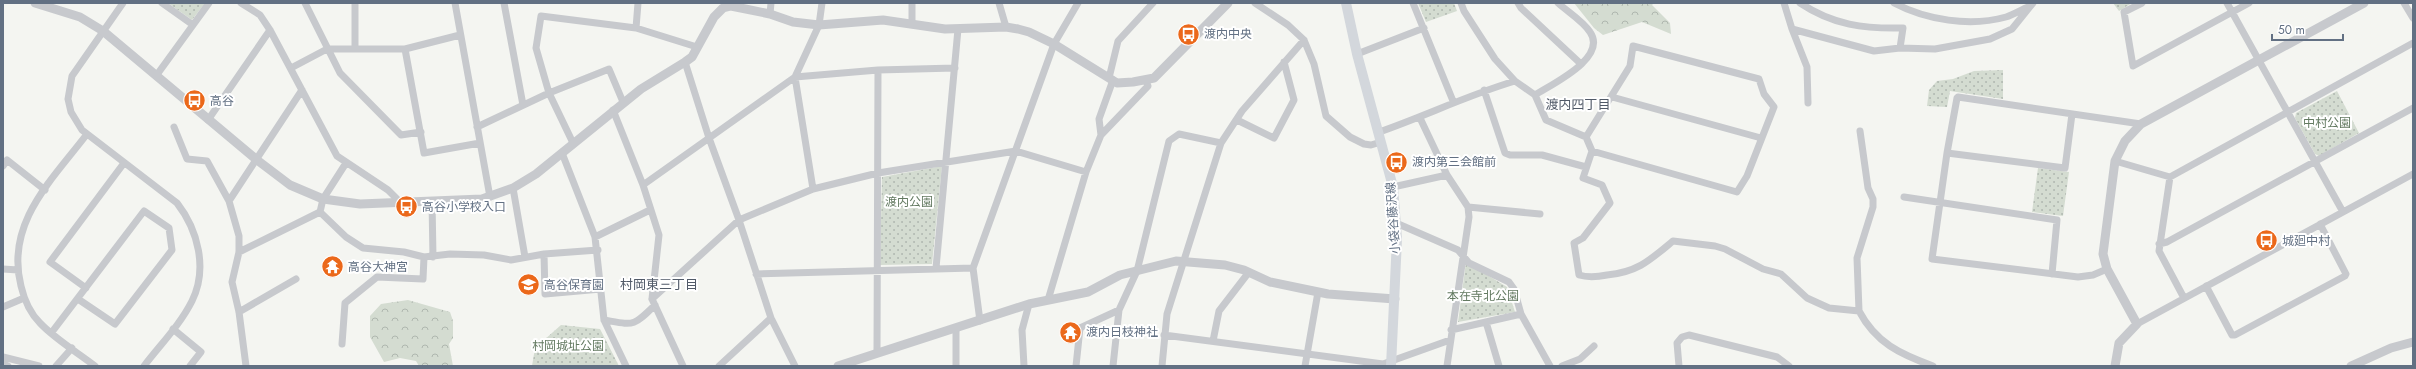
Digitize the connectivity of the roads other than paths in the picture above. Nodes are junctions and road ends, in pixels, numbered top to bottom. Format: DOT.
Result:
graph roads {
  1 [pos="35,3"];
  2 [pos="123,3"];
  3 [pos="162,3"];
  4 [pos="209,3"];
  5 [pos="243,3"];
  6 [pos="305,3"];
  7 [pos="355,3"];
  8 [pos="455,3"];
  9 [pos="504,3"];
  10 [pos="638,3"];
  11 [pos="771,3"];
  12 [pos="822,3"];
  13 [pos="912,3"];
  14 [pos="999,3"];
  15 [pos="1078,3"];
  16 [pos="1153,3"];
  17 [pos="1228,3"];
  18 [pos="1255,3"];
  19 [pos="1346,3"];
  20 [pos="1413,3"];
  21 [pos="1461,3"];
  22 [pos="1518,3"];
  23 [pos="1558,3"];
  24 [pos="1784,3"];
  25 [pos="1800,3"];
  26 [pos="1894,3"];
  27 [pos="2142,3"];
  28 [pos="2227,3"];
  29 [pos="2249,3"];
  30 [pos="2364,3"];
  31 [pos="2404,3"];
  32 [pos="48,4"];
  33 [pos="2031,5"];
  34 [pos="2232,12"];
  35 [pos="770,14"];
  36 [pos="2413,18"];
  37 [pos="912,23"];
  38 [pos="193,25"];
  39 [pos="819,25"];
  40 [pos="636,28"];
  41 [pos="1006,28"];
  42 [pos="1424,28"];
  43 [pos="958,29"];
  44 [pos="1792,29"];
  45 [pos="270,30"];
  46 [pos="104,31"];
  47 [pos="460,35"];
  48 [pos="1304,40"];
  49 [pos="2413,43"];
  50 [pos="1054,44"];
  51 [pos="697,47"];
  52 [pos="1900,48"];
  53 [pos="327,49"];
  54 [pos="355,49"];
  55 [pos="405,49"];
  56 [pos="1357,54"];
  57 [pos="2260,60"];
  58 [pos="686,62"];
  59 [pos="1284,62"];
  60 [pos="1581,64"];
  61 [pos="291,68"];
  62 [pos="955,68"];
  63 [pos="878,70"];
  64 [pos="156,76"];
  65 [pos="795,76"];
  66 [pos="1111,79"];
  67 [pos="1146,81"];
  68 [pos="1515,81"];
  69 [pos="302,90"];
  70 [pos="1484,90"];
  71 [pos="549,93"];
  72 [pos="1535,95"];
  73 [pos="1612,97"];
  74 [pos="1453,101"];
  75 [pos="623,102"];
  76 [pos="1808,103"];
  77 [pos="523,105"];
  78 [pos="2413,108"];
  79 [pos="613,110"];
  80 [pos="2287,112"];
  81 [pos="2072,114"];
  82 [pos="1420,118"];
  83 [pos="208,120"];
  84 [pos="1237,120"];
  85 [pos="2141,124"];
  86 [pos="174,127"];
  87 [pos="477,127"];
  88 [pos="1860,131"];
  89 [pos="421,132"];
  90 [pos="1379,132"];
  91 [pos="86,134"];
  92 [pos="1100,135"];
  93 [pos="1586,137"];
  94 [pos="708,138"];
  95 [pos="1761,138"];
  96 [pos="1381,142"];
  97 [pos="480,143"];
  98 [pos="1221,143"];
  99 [pos="573,144"];
  100 [pos="1016,151"];
  101 [pos="1592,151"];
  102 [pos="562,153"];
  103 [pos="1947,153"];
  104 [pos="257,160"];
  105 [pos="947,161"];
  106 [pos="2115,161"];
  107 [pos="2314,161"];
  108 [pos="124,163"];
  109 [pos="346,163"];
  110 [pos="3,166"];
  111 [pos="1586,167"];
  112 [pos="1086,172"];
  113 [pos="878,173"];
  114 [pos="2413,174"];
  115 [pos="1447,175"];
  116 [pos="2170,177"];
  117 [pos="643,185"];
  118 [pos="1393,187"];
  119 [pos="513,188"];
  120 [pos="813,189"];
  121 [pos="45,190"];
  122 [pos="490,197"];
  123 [pos="1904,197"];
  124 [pos="323,199"];
  125 [pos="229,201"];
  126 [pos="432,201"];
  127 [pos="400,202"];
  128 [pos="1940,203"];
  129 [pos="1468,207"];
  130 [pos="650,210"];
  131 [pos="320,212"];
  132 [pos="2343,212"];
  133 [pos="1540,214"];
  134 [pos="739,220"];
  135 [pos="1396,223"];
  136 [pos="2320,224"];
  137 [pos="595,237"];
  138 [pos="2159,244"];
  139 [pos="598,250"];
  140 [pos="239,252"];
  141 [pos="544,254"];
  142 [pos="1463,256"];
  143 [pos="424,257"];
  144 [pos="433,257"];
  145 [pos="526,257"];
  146 [pos="1185,261"];
  147 [pos="936,268"];
  148 [pos="973,268"];
  149 [pos="3,269"];
  150 [pos="2107,269"];
  151 [pos="18,270"];
  152 [pos="876,270"];
  153 [pos="1137,270"];
  154 [pos="1249,272"];
  155 [pos="756,274"];
  156 [pos="2052,274"];
  157 [pos="296,279"];
  158 [pos="2206,286"];
  159 [pos="86,288"];
  160 [pos="601,289"];
  161 [pos="1318,292"];
  162 [pos="24,298"];
  163 [pos="1395,298"];
  164 [pos="2184,298"];
  165 [pos="78,299"];
  166 [pos="1048,300"];
  167 [pos="654,302"];
  168 [pos="1029,304"];
  169 [pos="3,307"];
  170 [pos="1118,310"];
  171 [pos="1859,311"];
  172 [pos="239,312"];
  173 [pos="1521,314"];
  174 [pos="771,318"];
  175 [pos="604,320"];
  176 [pos="980,321"];
  177 [pos="1486,322"];
  178 [pos="2136,324"];
  179 [pos="173,329"];
  180 [pos="956,329"];
  181 [pos="1451,330"];
  182 [pos="52,332"];
  183 [pos="1164,335"];
  184 [pos="1450,340"];
  185 [pos="1213,341"];
  186 [pos="2413,342"];
  187 [pos="342,344"];
  188 [pos="1594,346"];
  189 [pos="72,348"];
  190 [pos="877,353"];
  191 [pos="1307,355"];
  192 [pos="3,357"];
  193 [pos="1580,359"];
  194 [pos="3,364"];
  195 [pos="1386,364"];
  196 [pos="147,365"];
  197 [pos="8,366"];
  198 [pos="39,366"];
  199 [pos="56,366"];
  200 [pos="95,366"];
  201 [pos="190,366"];
  202 [pos="246,366"];
  203 [pos="626,366"];
  204 [pos="683,366"];
  205 [pos="719,366"];
  206 [pos="795,366"];
  207 [pos="838,366"];
  208 [pos="956,366"];
  209 [pos="1024,366"];
  210 [pos="1076,366"];
  211 [pos="1113,366"];
  212 [pos="1162,366"];
  213 [pos="1305,366"];
  214 [pos="1447,366"];
  215 [pos="1499,366"];
  216 [pos="1550,366"];
  217 [pos="1562,366"];
  218 [pos="1585,366"];
  219 [pos="1679,366"];
  220 [pos="1790,366"];
  221 [pos="1933,366"];
  222 [pos="2115,366"];
  223 [pos="2353,366"];
  1 -- 32 [label="street"];
  2 -- 46 [label="street"];
  3 -- 38 [label="street"];
  4 -- 38 [label="street"];
  5 -- 45 [label="street"];
  6 -- 53 [label="street"];
  7 -- 54 [label="street"];
  8 -- 47 [label="street"];
  9 -- 77 [label="street"];
  10 -- 40 [label="street"];
  11 -- 35 [label="street"];
  12 -- 39 [label="street"];
  13 -- 37 [label="street"];
  14 -- 41 [label="street"];
  15 -- 50 [label="street"];
  16 -- 66 [label="street"];
  17 -- 67 [label="street"];
  18 -- 48 [label="street"];
  19 -- 56 [label="main road, 小袋谷藤沢線"];
  20 -- 42 [label="street"];
  21 -- 68 [label="street"];
  22 -- 60 [label="street"];
  23 -- 60 [label="street"];
  24 -- 44 [label="street"];
  25 -- 52 [label="street"];
  26 -- 33 [label="street"];
  27 -- 34 [label="street"];
  28 -- 34 [label="street"];
  29 -- 34 [label="street"];
  30 -- 57 [label="street"];
  31 -- 36 [label="street"];
  32 -- 46 [label="street"];
  33 -- 52 [label="street"];
  34 -- 57 [label="street"];
  35 -- 39 [label="street"];
  35 -- 51 [label="street"];
  37 -- 39 [label="street"];
  37 -- 43 [label="street"];
  38 -- 64 [label="street"];
  39 -- 65 [label="street"];
  40 -- 51 [label="street"];
  40 -- 71 [label="street"];
  41 -- 43 [label="street"];
  41 -- 50 [label="street"];
  42 -- 56 [label="street"];
  42 -- 74 [label="street"];
  43 -- 62 [label="street"];
  44 -- 52 [label="street"];
  44 -- 76 [label="street"];
  45 -- 61 [label="street"];
  45 -- 83 [label="street"];
  46 -- 64 [label="street"];
  46 -- 91 [label="street"];
  47 -- 55 [label="street"];
  47 -- 87 [label="street"];
  48 -- 59 [label="street"];
  48 -- 96 [label="street"];
  49 -- 80 [label="street"];
  50 -- 66 [label="street"];
  50 -- 100 [label="street"];
  51 -- 58 [label="street"];
  53 -- 54 [label="street"];
  53 -- 61 [label="street"];
  53 -- 89 [label="street"];
  54 -- 55 [label="street"];
  55 -- 89 [label="street"];
  56 -- 90 [label="main road, 小袋谷藤沢線"];
  57 -- 80 [label="street"];
  57 -- 85 [label="street"];
  58 -- 75 [label="street"];
  58 -- 94 [label="street"];
  59 -- 84 [label="street"];
  59 -- 84 [label="street"];
  60 -- 72 [label="street"];
  61 -- 69 [label="street"];
  62 -- 63 [label="street"];
  62 -- 105 [label="street"];
  63 -- 65 [label="street"];
  63 -- 113 [label="street"];
  64 -- 83 [label="street"];
  65 -- 94 [label="street"];
  65 -- 120 [label="street"];
  66 -- 67 [label="street"];
  66 -- 92 [label="street"];
  67 -- 92 [label="street"];
  68 -- 70 [label="street"];
  68 -- 72 [label="street"];
  69 -- 104 [label="street"];
  69 -- 109 [label="street"];
  70 -- 74 [label="street"];
  70 -- 111 [label="street"];
  71 -- 75 [label="street"];
  71 -- 77 [label="street"];
  71 -- 99 [label="street"];
  72 -- 93 [label="street"];
  73 -- 93 [label="street"];
  73 -- 95 [label="street"];
  73 -- 95 [label="street"];
  74 -- 82 [label="street"];
  75 -- 79 [label="street"];
  77 -- 87 [label="street"];
  78 -- 107 [label="street"];
  79 -- 99 [label="street"];
  79 -- 117 [label="street"];
  80 -- 107 [label="street"];
  80 -- 116 [label="street"];
  81 -- 85 [label="street"];
  81 -- 103 [label="street"];
  81 -- 103 [label="street"];
  82 -- 90 [label="street"];
  82 -- 115 [label="street"];
  83 -- 104 [label="street"];
  84 -- 98 [label="street"];
  85 -- 106 [label="street"];
  86 -- 125 [label="street"];
  87 -- 97 [label="street"];
  88 -- 171 [label="street"];
  89 -- 97 [label="street"];
  90 -- 96 [label="main road, 小袋谷藤沢線"];
  91 -- 108 [label="street"];
  91 -- 121 [label="street"];
  92 -- 112 [label="street"];
  93 -- 101 [label="street"];
  94 -- 117 [label="street"];
  94 -- 134 [label="street"];
  95 -- 101 [label="street"];
  96 -- 118 [label="main road, 小袋谷藤沢線"];
  97 -- 122 [label="street"];
  98 -- 146 [label="street"];
  98 -- 153 [label="street"];
  99 -- 102 [label="street"];
  100 -- 105 [label="street"];
  100 -- 112 [label="street"];
  100 -- 148 [label="street"];
  101 -- 111 [label="street"];
  102 -- 119 [label="street"];
  102 -- 137 [label="street"];
  103 -- 128 [label="street"];
  104 -- 124 [label="street"];
  104 -- 125 [label="street"];
  105 -- 113 [label="street"];
  105 -- 147 [label="street"];
  106 -- 116 [label="street"];
  106 -- 150 [label="street"];
  107 -- 132 [label="street"];
  107 -- 138 [label="street"];
  108 -- 159 [label="street"];
  108 -- 179 [label="street"];
  109 -- 124 [label="street"];
  109 -- 127 [label="street"];
  110 -- 121 [label="street"];
  111 -- 171 [label="street"];
  112 -- 166 [label="street"];
  113 -- 120 [label="street"];
  113 -- 152 [label="street"];
  114 -- 132 [label="street"];
  115 -- 118 [label="street"];
  115 -- 129 [label="street"];
  116 -- 138 [label="street"];
  117 -- 130 [label="street"];
  118 -- 135 [label="main road, 小袋谷藤沢線"];
  119 -- 122 [label="street"];
  119 -- 145 [label="street"];
  120 -- 134 [label="street"];
  121 -- 151 [label="street"];
  122 -- 126 [label="street"];
  123 -- 128 [label="street"];
  124 -- 127 [label="street"];
  124 -- 131 [label="street"];
  125 -- 140 [label="street"];
  126 -- 127 [label="street"];
  126 -- 144 [label="street"];
  128 -- 156 [label="street"];
  128 -- 156 [label="street"];
  129 -- 133 [label="street"];
  129 -- 142 [label="street"];
  130 -- 137 [label="street"];
  130 -- 167 [label="street"];
  131 -- 140 [label="street"];
  131 -- 143 [label="street"];
  132 -- 136 [label="street"];
  134 -- 155 [label="street"];
  134 -- 167 [label="street"];
  135 -- 142 [label="street"];
  135 -- 163 [label="main road, 小袋谷藤沢線"];
  136 -- 158 [label="street"];
  136 -- 158 [label="street"];
  137 -- 139 [label="street"];
  138 -- 164 [label="street"];
  139 -- 141 [label="street"];
  139 -- 160 [label="street"];
  140 -- 172 [label="street"];
  141 -- 145 [label="street"];
  141 -- 160 [label="street"];
  142 -- 173 [label="street"];
  142 -- 181 [label="street"];
  143 -- 144 [label="street"];
  143 -- 187 [label="street"];
  144 -- 145 [label="street"];
  146 -- 153 [label="street"];
  146 -- 154 [label="street"];
  146 -- 183 [label="street"];
  147 -- 148 [label="street"];
  147 -- 152 [label="street"];
  148 -- 176 [label="street"];
  149 -- 151 [label="street"];
  150 -- 156 [label="street"];
  150 -- 178 [label="street"];
  151 -- 162 [label="street"];
  152 -- 155 [label="street"];
  152 -- 190 [label="street"];
  153 -- 166 [label="street"];
  153 -- 170 [label="street"];
  154 -- 161 [label="street"];
  154 -- 185 [label="street"];
  155 -- 174 [label="street"];
  157 -- 172 [label="street"];
  158 -- 164 [label="street"];
  159 -- 165 [label="street"];
  159 -- 165 [label="street"];
  160 -- 175 [label="street"];
  161 -- 163 [label="street"];
  161 -- 191 [label="street"];
  162 -- 169 [label="street"];
  162 -- 182 [label="street"];
  163 -- 195 [label="main road, 小袋谷藤沢線"];
  164 -- 178 [label="street"];
  165 -- 182 [label="street"];
  166 -- 168 [label="street"];
  167 -- 175 [label="street"];
  167 -- 204 [label="street"];
  168 -- 176 [label="street"];
  168 -- 209 [label="street"];
  170 -- 210 [label="street"];
  170 -- 211 [label="street"];
  171 -- 221 [label="street"];
  172 -- 202 [label="street"];
  173 -- 177 [label="street"];
  173 -- 216 [label="street"];
  174 -- 205 [label="street"];
  174 -- 206 [label="street"];
  175 -- 203 [label="street"];
  176 -- 180 [label="street"];
  177 -- 181 [label="street"];
  177 -- 215 [label="street"];
  178 -- 222 [label="street"];
  179 -- 196 [label="street"];
  179 -- 201 [label="street"];
  180 -- 190 [label="street"];
  180 -- 208 [label="street"];
  181 -- 184 [label="street"];
  182 -- 189 [label="street"];
  183 -- 185 [label="street"];
  183 -- 212 [label="street"];
  184 -- 195 [label="street"];
  184 -- 214 [label="street"];
  185 -- 191 [label="street"];
  186 -- 223 [label="street"];
  188 -- 193 [label="street"];
  189 -- 199 [label="street"];
  189 -- 200 [label="street"];
  190 -- 207 [label="street"];
  191 -- 195 [label="street"];
  191 -- 213 [label="street"];
  192 -- 198 [label="street"];
  193 -- 217 [label="street"];
  193 -- 218 [label="street"];
  194 -- 197 [label="street"];
  219 -- 220 [label="street"];
}
